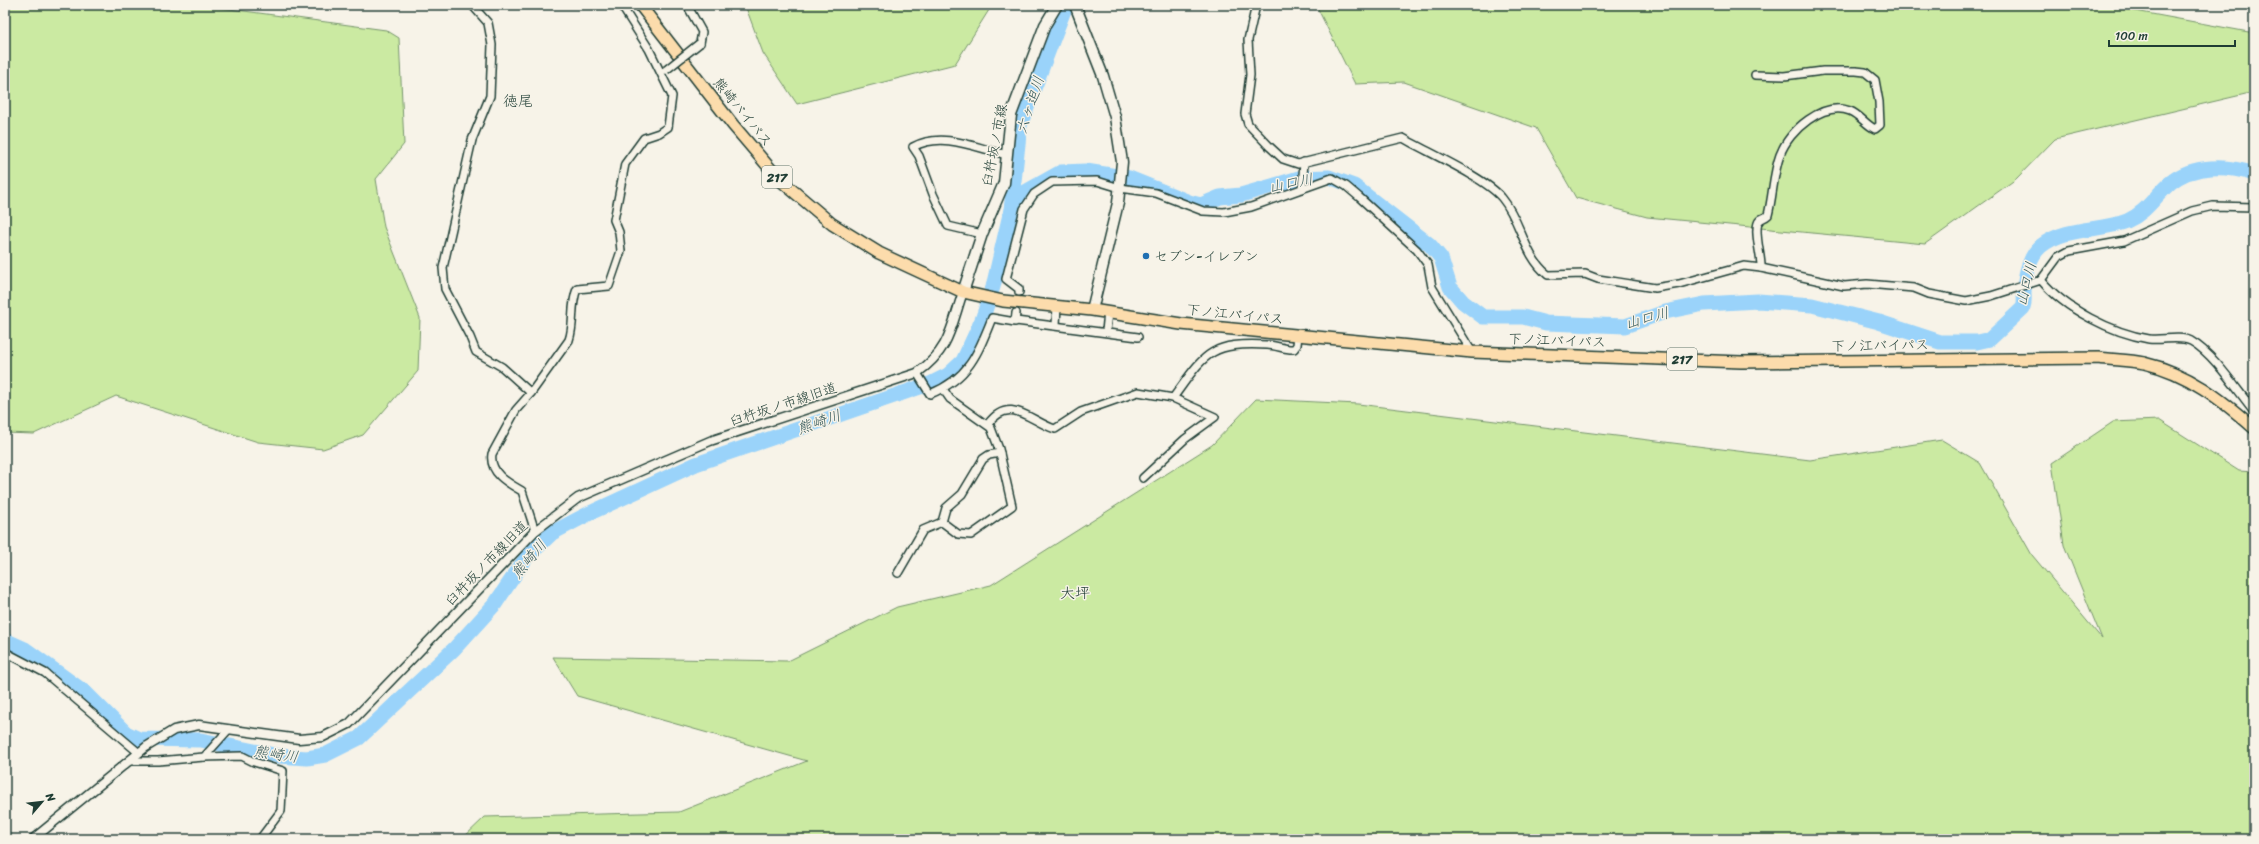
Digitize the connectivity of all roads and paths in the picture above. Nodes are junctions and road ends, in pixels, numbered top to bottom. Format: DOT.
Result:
graph roads {
  1 [pos="472,5"];
  2 [pos="622,5"];
  3 [pos="640,5"];
  4 [pos="687,5"];
  5 [pos="1057,5"];
  6 [pos="1256,5"];
  7 [pos="1076,9"];
  8 [pos="663,72"];
  9 [pos="1755,75"];
  10 [pos="1007,155"];
  11 [pos="1304,164"];
  12 [pos="1120,185"];
  13 [pos="1302,187"];
  14 [pos="2254,207"];
  15 [pos="982,234"];
  16 [pos="1761,268"];
  17 [pos="2041,280"];
  18 [pos="963,292"];
  19 [pos="1019,292"];
  20 [pos="1057,306"];
  21 [pos="1092,310"];
  22 [pos="1108,312"];
  23 [pos="1056,325"];
  24 [pos="1106,331"];
  25 [pos="1298,335"];
  26 [pos="1138,337"];
  27 [pos="1472,352"];
  28 [pos="919,375"];
  29 [pos="943,389"];
  30 [pos="531,393"];
  31 [pos="1173,398"];
  32 [pos="2254,411"];
  33 [pos="988,424"];
  34 [pos="2254,428"];
  35 [pos="1000,453"];
  36 [pos="1143,478"];
  37 [pos="942,522"];
  38 [pos="535,531"];
  39 [pos="898,573"];
  40 [pos="5,652"];
  41 [pos="229,729"];
  42 [pos="140,752"];
  43 [pos="206,755"];
  44 [pos="129,761"];
  45 [pos="33,839"];
  46 [pos="260,839"];
  1 -- 30 [label="street"];
  2 -- 8 [label="street"];
  3 -- 18 [label="highway, 熊崎バイパス / 217"];
  4 -- 8 [label="street, bridge"];
  5 -- 10 [label="main road, 臼杵坂ノ市線"];
  6 -- 11 [label="street"];
  7 -- 12 [label="main road"];
  8 -- 30 [label="street"];
  9 -- 16 [label="street"];
  10 -- 15 [label="main road, 臼杵坂ノ市線"];
  10 -- 15 [label="street"];
  11 -- 13 [label="street"];
  11 -- 16 [label="street"];
  12 -- 13 [label="street"];
  12 -- 19 [label="street"];
  12 -- 21 [label="main road"];
  13 -- 27 [label="street"];
  14 -- 17 [label="street"];
  15 -- 18 [label="main road, 臼杵坂ノ市線"];
  16 -- 17 [label="street"];
  17 -- 32 [label="street"];
  18 -- 20 [label="highway, 下ノ江バイパス / 217"];
  18 -- 28 [label="street, 臼杵坂ノ市線旧道"];
  20 -- 21 [label="highway, 下ノ江バイパス / 217"];
  20 -- 23 [label="street"];
  21 -- 22 [label="highway, 下ノ江バイパス / 217"];
  22 -- 24 [label="street"];
  22 -- 25 [label="highway, 下ノ江バイパス / 217"];
  23 -- 24 [label="street"];
  23 -- 29 [label="street"];
  24 -- 26 [label="street"];
  25 -- 27 [label="highway, 下ノ江バイパス / 217"];
  25 -- 31 [label="street"];
  27 -- 34 [label="highway, 下ノ江バイパス / 217"];
  28 -- 29 [label="street"];
  28 -- 38 [label="street, 臼杵坂ノ市線旧道"];
  29 -- 33 [label="street"];
  30 -- 38 [label="street"];
  31 -- 33 [label="street"];
  31 -- 36 [label="street"];
  33 -- 35 [label="street"];
  35 -- 37 [label="street"];
  35 -- 37 [label="street"];
  37 -- 39 [label="street"];
  38 -- 41 [label="street, 臼杵坂ノ市線旧道"];
  40 -- 42 [label="street"];
  41 -- 42 [label="street, 臼杵坂ノ市線旧道"];
  41 -- 43 [label="street"];
  42 -- 44 [label="street, 臼杵坂ノ市線旧道"];
  43 -- 44 [label="street"];
  43 -- 46 [label="street"];
  44 -- 45 [label="street, 臼杵坂ノ市線旧道"];
}
